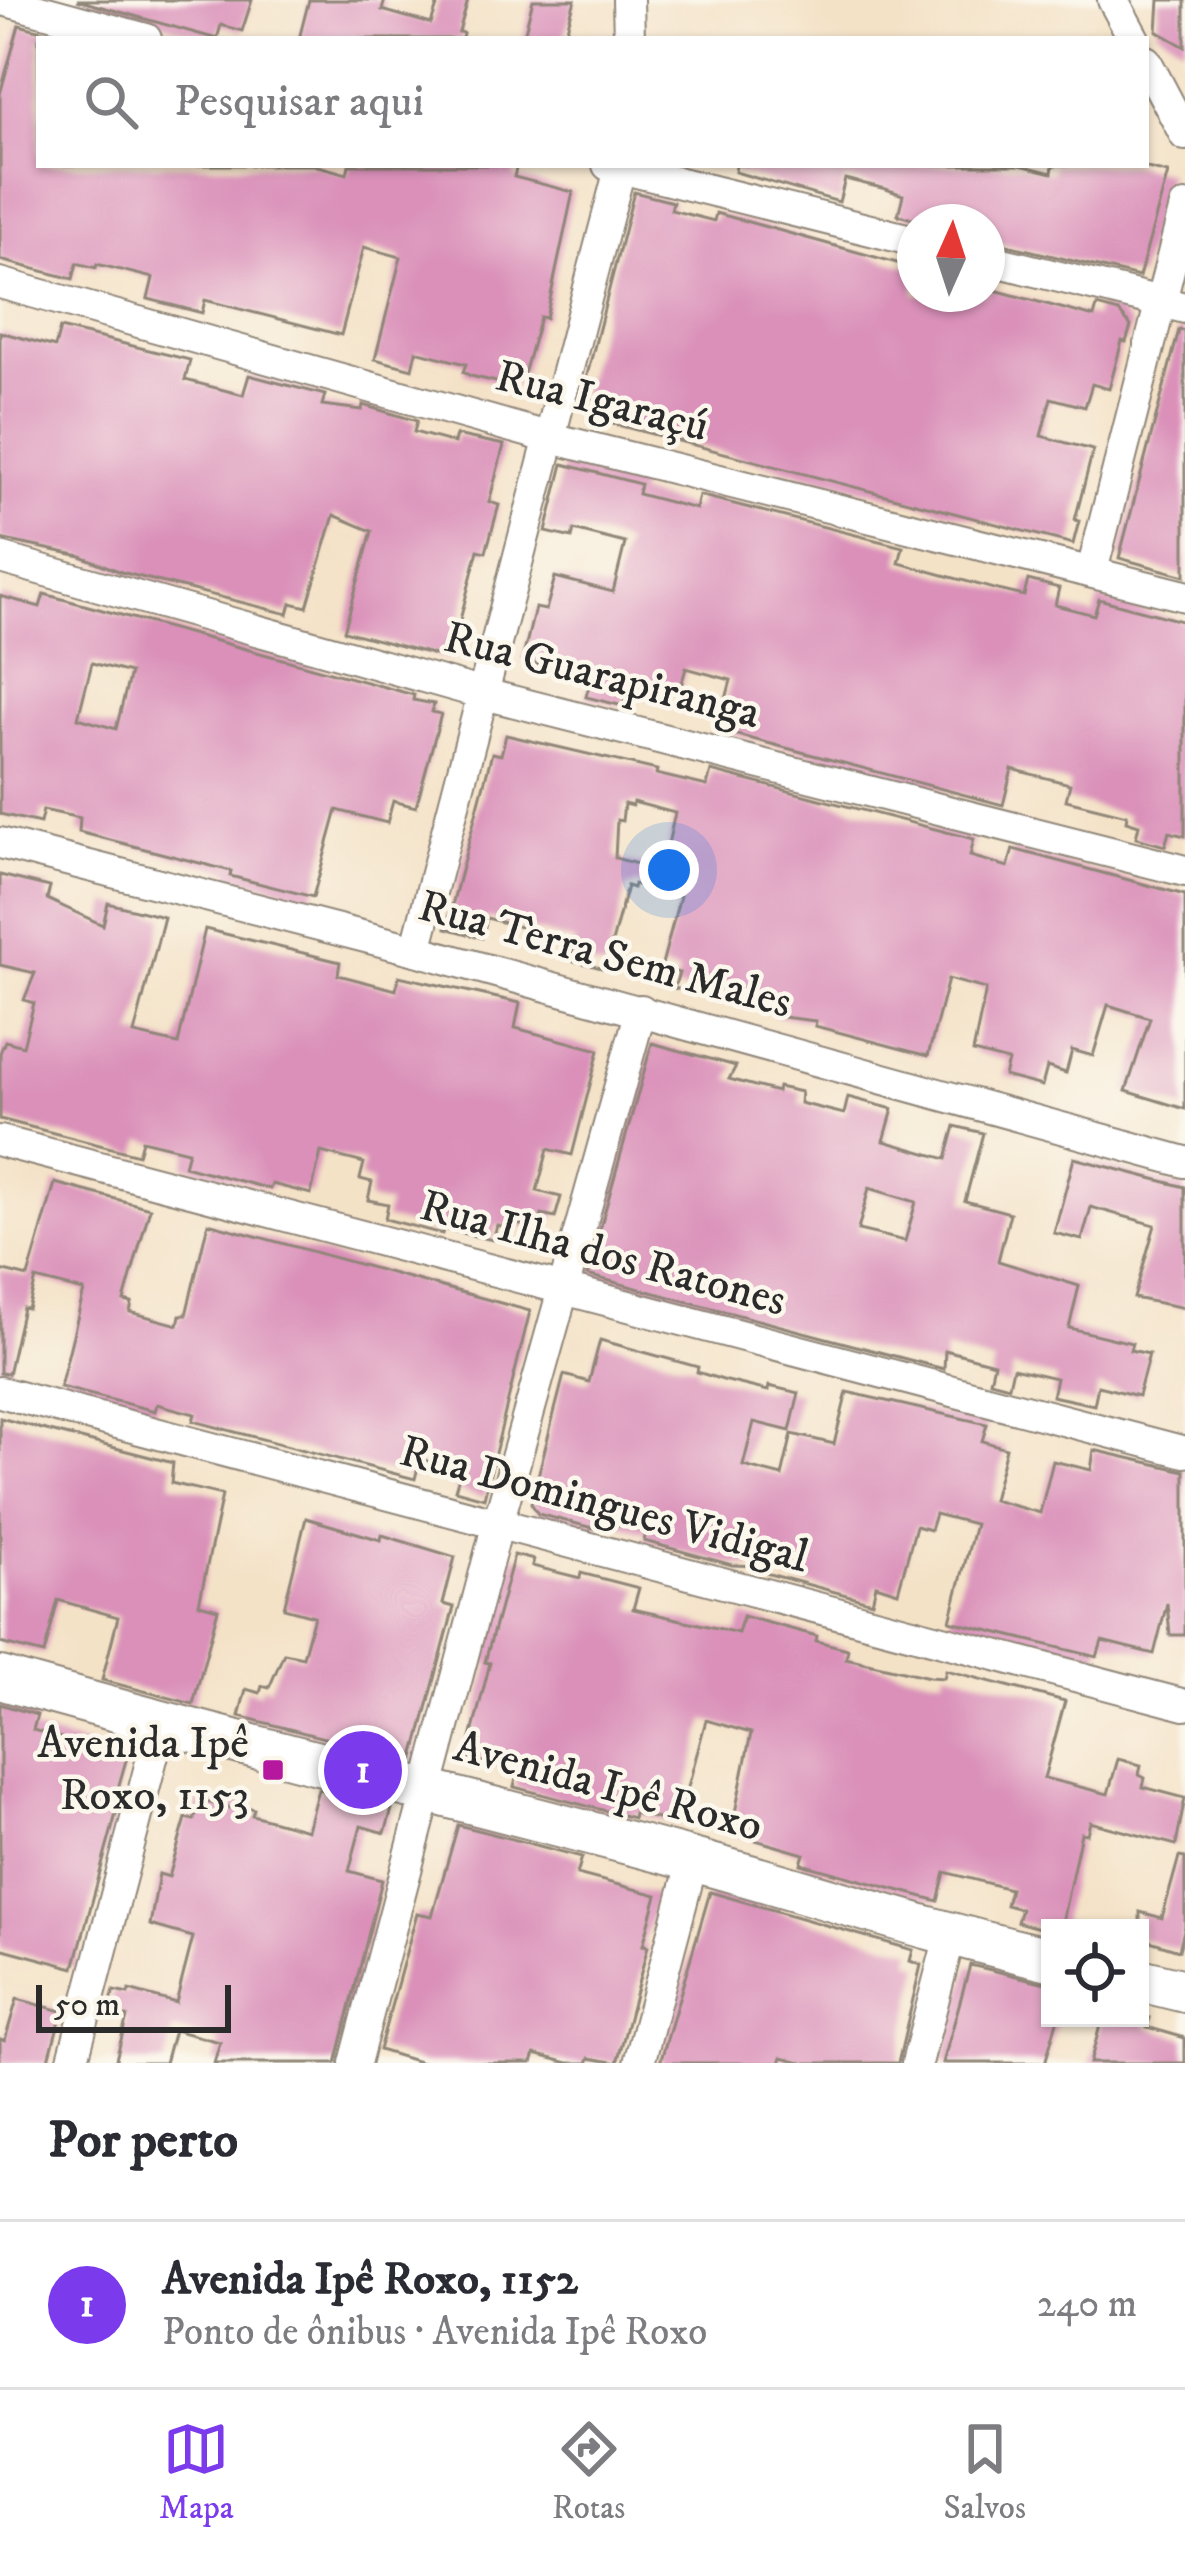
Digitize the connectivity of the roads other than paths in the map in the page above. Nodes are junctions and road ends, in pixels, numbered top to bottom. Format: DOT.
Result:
graph roads {
  1 [pos="3,0"];
  2 [pos="628,0"];
  3 [pos="1113,0"];
  4 [pos="135,36"];
  5 [pos="628,36"];
  6 [pos="1132,36"];
  7 [pos="1149,67"];
  8 [pos="1185,135"];
  9 [pos="616,168"];
  10 [pos="624,168"];
  11 [pos="1185,207"];
  12 [pos="897,236"];
  13 [pos="1005,263"];
  14 [pos="0,283"];
  15 [pos="1174,305"];
  16 [pos="551,438"];
  17 [pos="0,558"];
  18 [pos="1092,571"];
  19 [pos="1185,596"];
  20 [pos="484,694"];
  21 [pos="0,843"];
  22 [pos="1185,871"];
  23 [pos="416,950"];
  24 [pos="641,1010"];
  25 [pos="0,1141"];
  26 [pos="1185,1162"];
  27 [pos="562,1291"];
  28 [pos="0,1392"];
  29 [pos="1185,1452"];
  30 [pos="498,1523"];
  31 [pos="0,1678"];
  32 [pos="1185,1705"];
  33 [pos="161,1724"];
  34 [pos="426,1792"];
  35 [pos="693,1860"];
  36 [pos="950,1936"];
  37 [pos="1041,1958"];
  38 [pos="1149,1982"];
  39 [pos="1185,1990"];
  40 [pos="72,2063"];
  41 [pos="355,2063"];
  42 [pos="639,2063"];
  43 [pos="917,2063"];
  1 -- 4 [label="street"];
  2 -- 5 [label="street"];
  3 -- 6 [label="street"];
  7 -- 8 [label="street"];
  9 -- 16 [label="street"];
  10 -- 12 [label="street"];
  11 -- 15 [label="street"];
  13 -- 15 [label="street"];
  14 -- 16 [label="street, Rua Igaraçú"];
  15 -- 18 [label="street"];
  16 -- 18 [label="street, Rua Igaraçú"];
  16 -- 20 [label="street"];
  17 -- 20 [label="street, Rua Guarapiranga"];
  18 -- 19 [label="street, Rua Igaraçú"];
  20 -- 22 [label="street, Rua Guarapiranga"];
  20 -- 23 [label="street"];
  21 -- 23 [label="street, Rua Terra Sem Males"];
  23 -- 24 [label="street, Rua Terra Sem Males"];
  24 -- 26 [label="street, Rua Terra Sem Males"];
  24 -- 27 [label="street"];
  25 -- 27 [label="street, Rua Ilha dos Ratones"];
  27 -- 29 [label="street, Rua Ilha dos Ratones"];
  27 -- 30 [label="street"];
  28 -- 30 [label="street, Rua Domingues Vidigal"];
  30 -- 32 [label="street, Rua Domingues Vidigal"];
  30 -- 34 [label="street"];
  31 -- 33 [label="street, Avenida Ipê Roxo"];
  33 -- 34 [label="street, Avenida Ipê Roxo"];
  33 -- 40 [label="street"];
  34 -- 35 [label="street, Avenida Ipê Roxo"];
  34 -- 41 [label="street"];
  35 -- 36 [label="street, Avenida Ipê Roxo"];
  35 -- 42 [label="street"];
  36 -- 37 [label="street, Avenida Ipê Roxo"];
  36 -- 43 [label="street"];
  38 -- 39 [label="street"];
}
